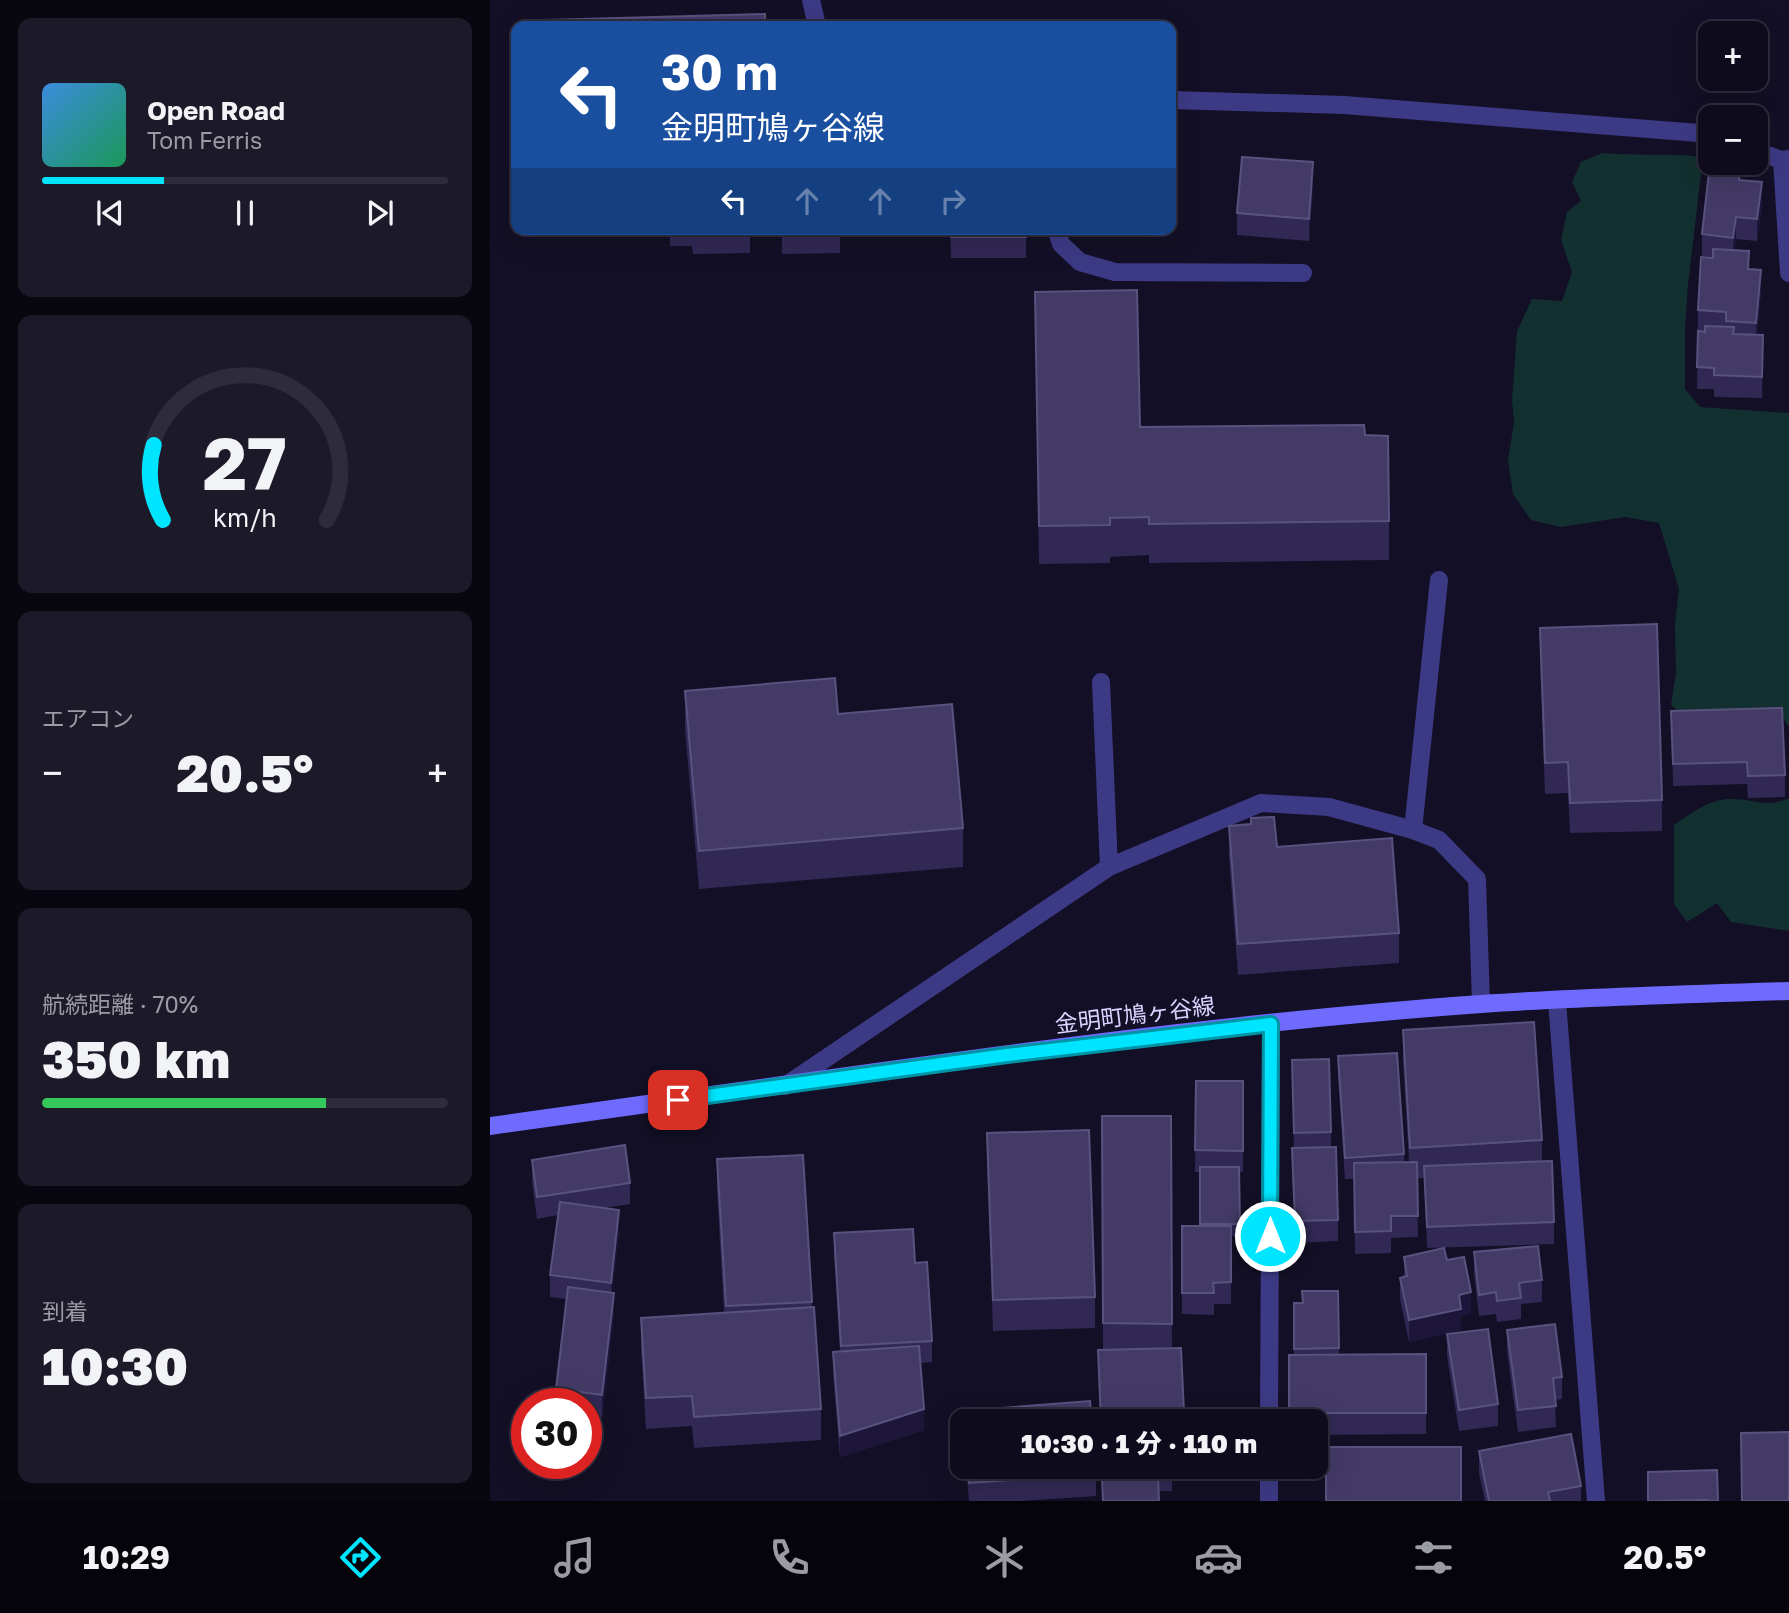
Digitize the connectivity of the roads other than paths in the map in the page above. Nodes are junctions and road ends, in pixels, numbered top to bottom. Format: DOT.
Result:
graph roads {
  1 [pos="811,0"];
  2 [pos="816,21"];
  3 [pos="1176,100"];
  4 [pos="1698,134"];
  5 [pos="1768,154"];
  6 [pos="1786,159"];
  7 [pos="1058,235"];
  8 [pos="1303,273"];
  9 [pos="1789,273"];
  10 [pos="1439,580"];
  11 [pos="1101,682"];
  12 [pos="1413,830"];
  13 [pos="1109,867"];
  14 [pos="1789,991"];
  15 [pos="1557,1000"];
  16 [pos="1480,1004"];
  17 [pos="1271,1024"];
  18 [pos="785,1086"];
  19 [pos="490,1126"];
  20 [pos="1269,1409"];
  21 [pos="1269,1479"];
  22 [pos="1269,1501"];
  23 [pos="1596,1501"];
  1 -- 2 [label="street"];
  3 -- 4 [label="street"];
  5 -- 6 [label="street"];
  6 -- 9 [label="street"];
  7 -- 8 [label="street"];
  10 -- 12 [label="street"];
  11 -- 13 [label="street"];
  12 -- 13 [label="street"];
  12 -- 16 [label="street"];
  13 -- 18 [label="street"];
  14 -- 15 [label="main road, 金明町鳩ヶ谷線"];
  15 -- 16 [label="main road, 金明町鳩ヶ谷線"];
  15 -- 23 [label="street"];
  16 -- 17 [label="main road, 金明町鳩ヶ谷線"];
  17 -- 18 [label="main road, 金明町鳩ヶ谷線"];
  17 -- 20 [label="street"];
  18 -- 19 [label="main road, 金明町鳩ヶ谷線"];
  21 -- 22 [label="street"];
}
